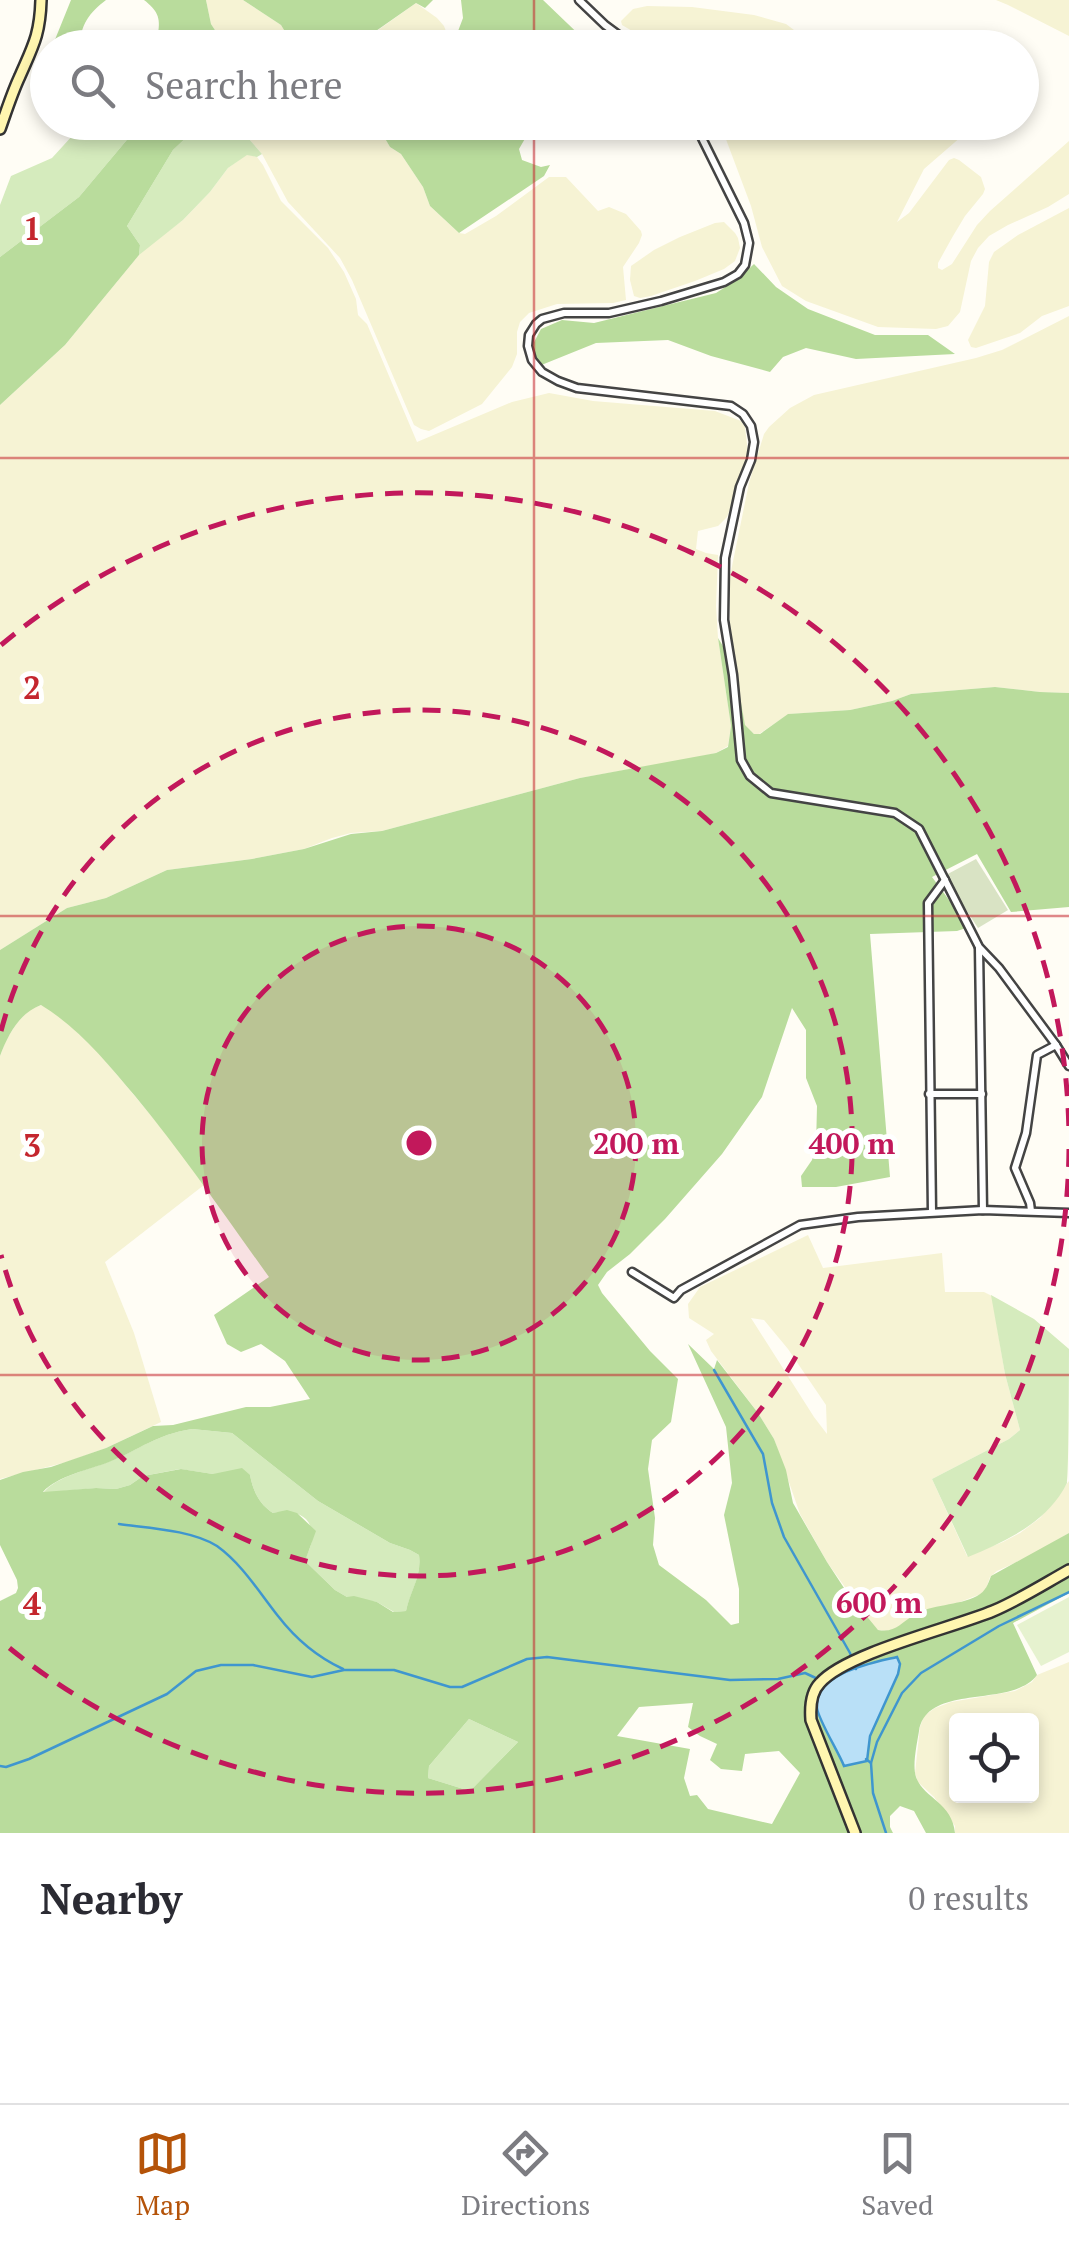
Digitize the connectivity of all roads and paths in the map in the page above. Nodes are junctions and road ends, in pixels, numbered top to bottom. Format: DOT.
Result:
graph roads {
  1 [pos="41,0"];
  2 [pos="580,0"];
  3 [pos="39,30"];
  4 [pos="612,30"];
  5 [pos="30,54"];
  6 [pos="0,129"];
  7 [pos="703,140"];
  8 [pos="944,880"];
  9 [pos="979,947"];
  10 [pos="1056,1045"];
  11 [pos="1069,1066"];
  12 [pos="929,1094"];
  13 [pos="982,1094"];
  14 [pos="982,1210"];
  15 [pos="1031,1211"];
  16 [pos="932,1212"];
  17 [pos="1069,1214"];
  18 [pos="632,1272"];
  19 [pos="1069,1570"];
  20 [pos="855,1833"];
  1 -- 3 [label="street"];
  2 -- 4 [label="street"];
  5 -- 6 [label="street"];
  7 -- 8 [label="street"];
  8 -- 9 [label="street"];
  8 -- 12 [label="street"];
  9 -- 10 [label="street"];
  9 -- 13 [label="street"];
  10 -- 11 [label="street"];
  10 -- 15 [label="street"];
  12 -- 13 [label="street"];
  12 -- 16 [label="street"];
  13 -- 14 [label="street"];
  14 -- 15 [label="street"];
  14 -- 16 [label="street"];
  15 -- 17 [label="street"];
  16 -- 18 [label="street"];
  19 -- 20 [label="street"];
}
